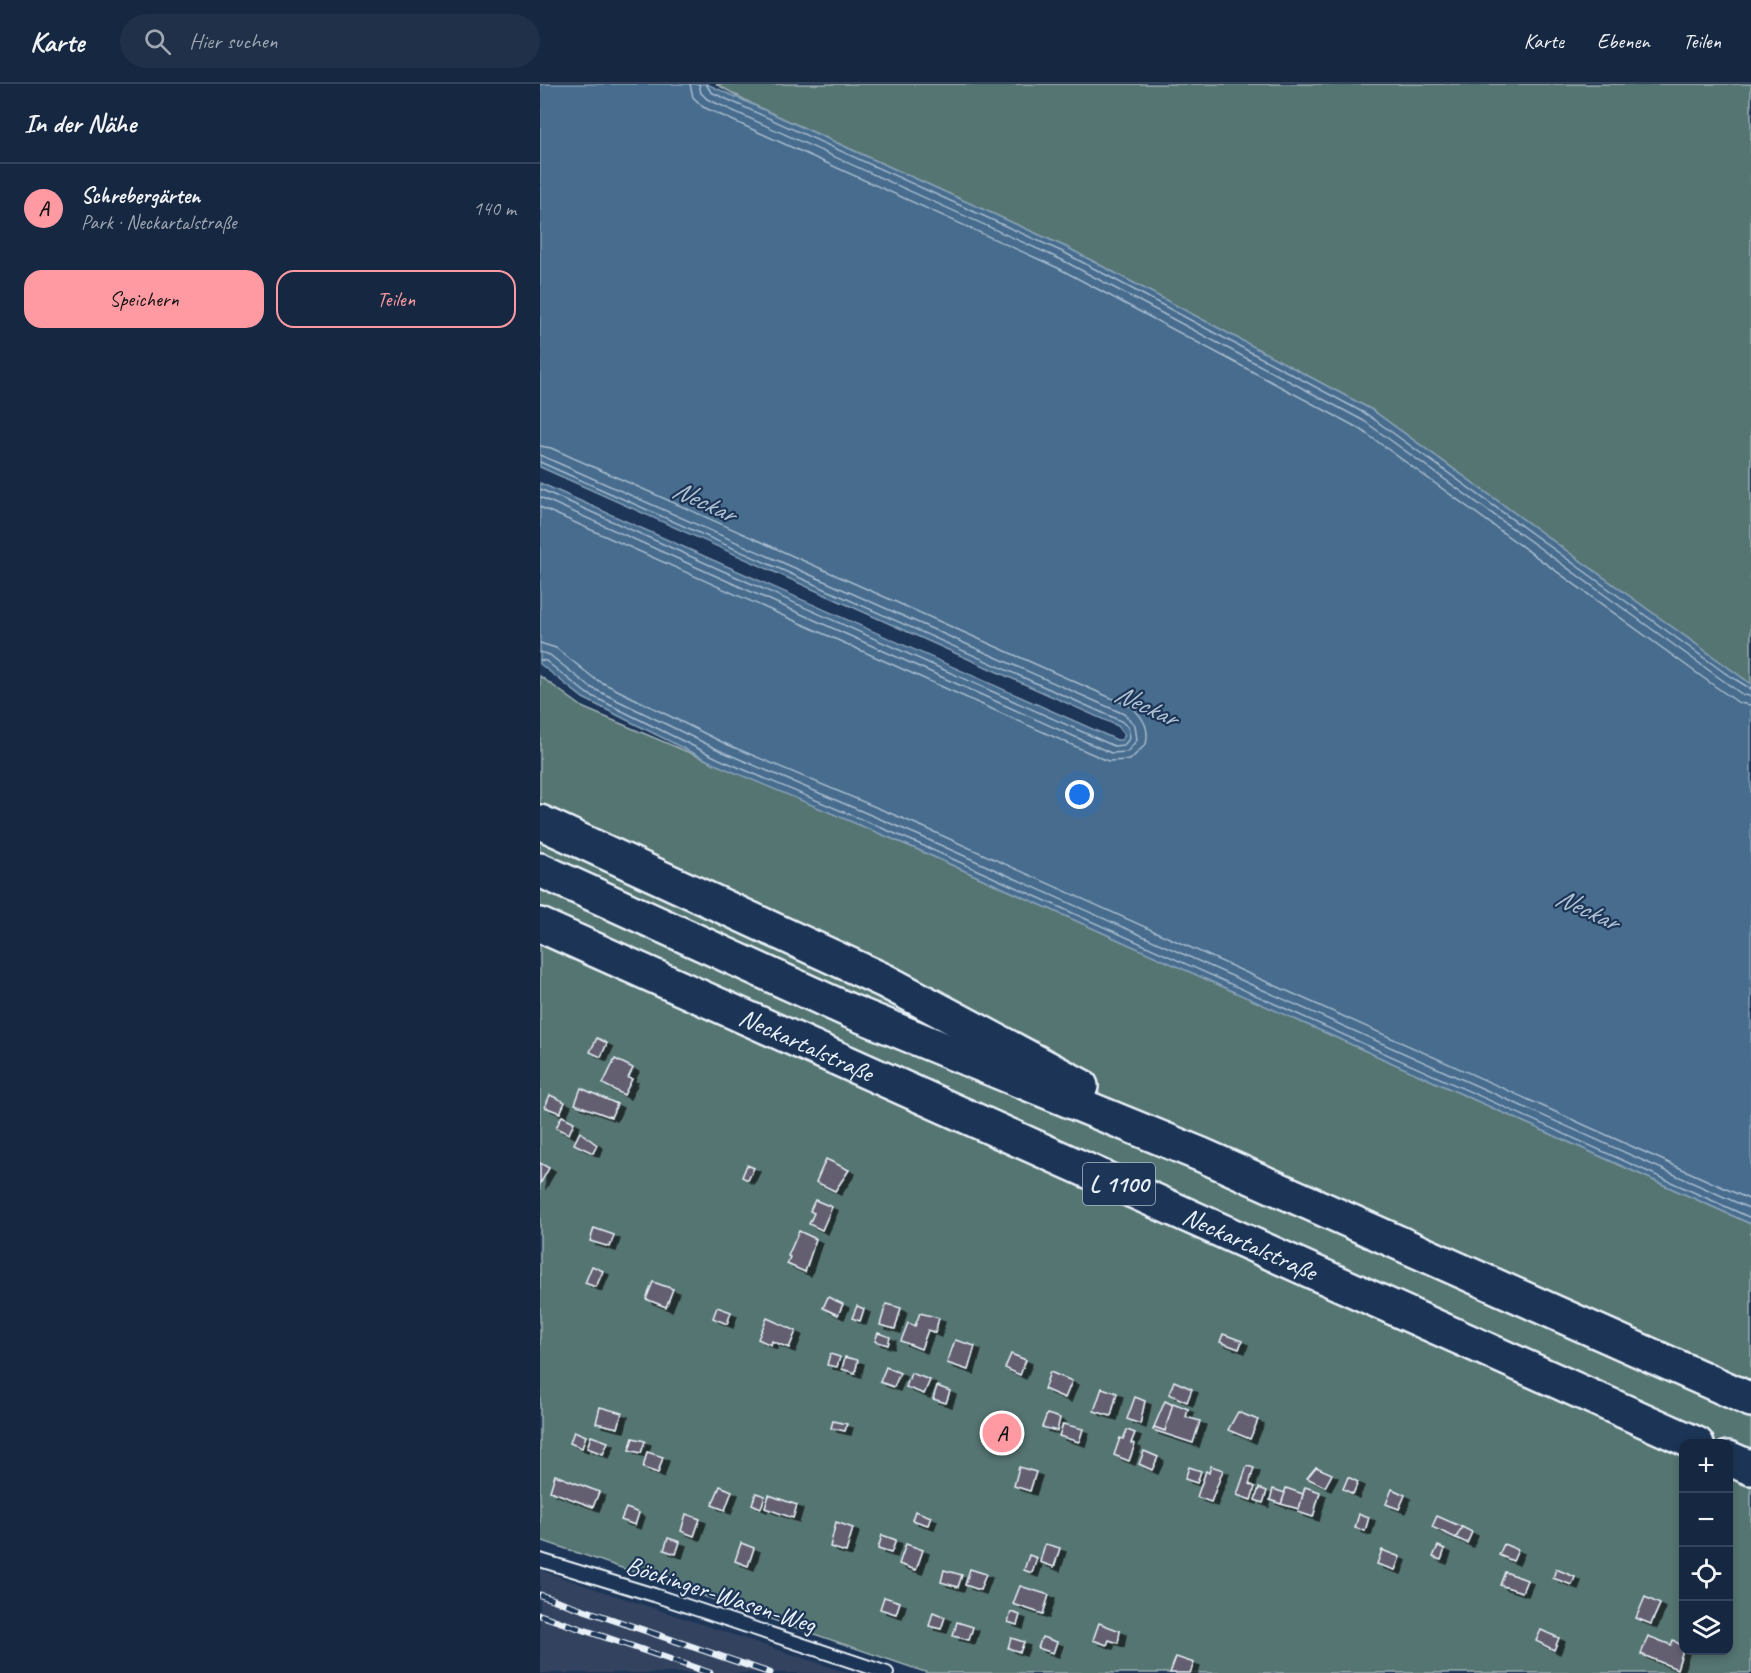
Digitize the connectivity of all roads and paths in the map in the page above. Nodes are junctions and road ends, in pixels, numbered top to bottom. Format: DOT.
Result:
graph roads {
  1 [pos="540,822"];
  2 [pos="540,870"];
  3 [pos="540,924"];
  4 [pos="1202,1155"];
  5 [pos="1751,1400"];
  6 [pos="1688,1439"];
  7 [pos="1733,1460"];
  8 [pos="1751,1468"];
  9 [pos="540,1560"];
  10 [pos="887,1673"];
  1 -- 4 [label="main road, Neckartalstraße"];
  2 -- 4 [label="main road, Neckartalstraße / L 1100"];
  3 -- 6 [label="main road, Neckartalstraße / L 1100"];
  4 -- 5 [label="main road, Neckartalstraße / L 1100"];
  7 -- 8 [label="main road"];
  9 -- 10 [label="lane, Böckinger-Wasen-Weg"];
}
